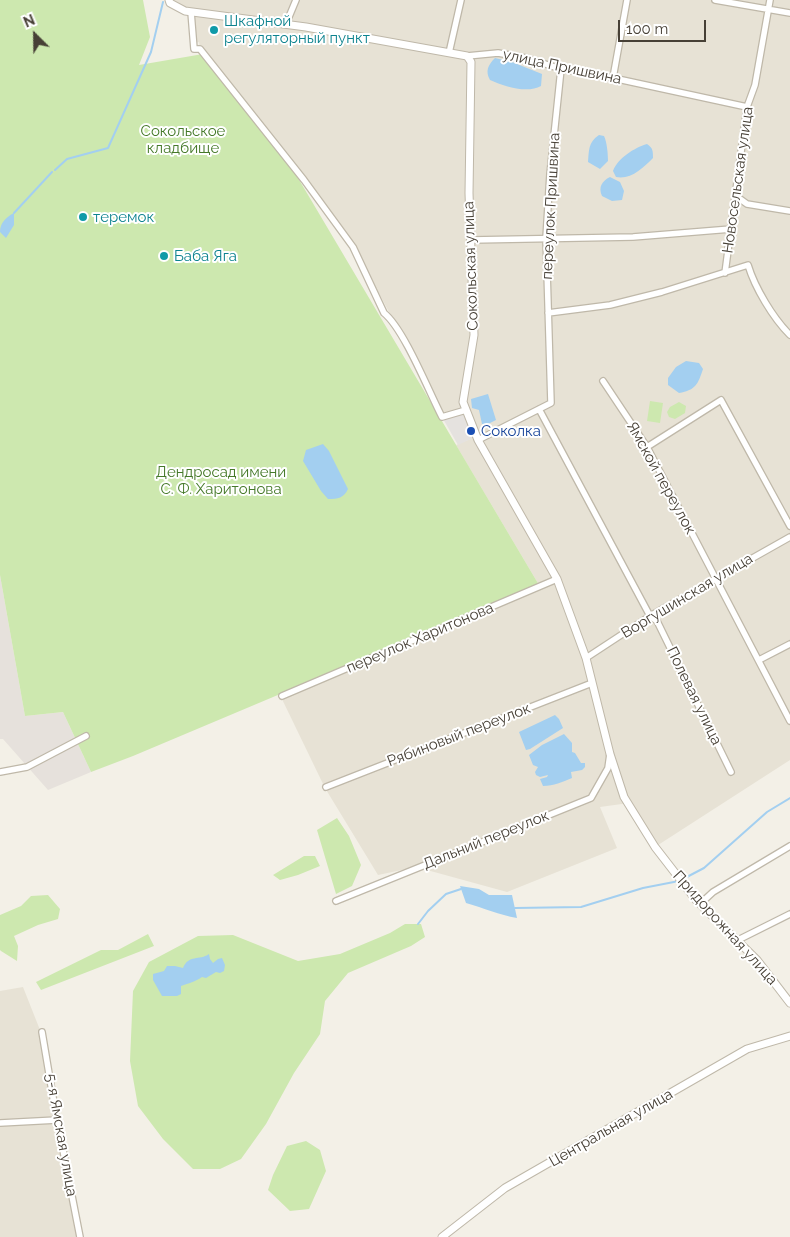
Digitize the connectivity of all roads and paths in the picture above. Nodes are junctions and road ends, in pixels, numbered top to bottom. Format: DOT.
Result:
graph roads {
  1 [pos="296,0"];
  2 [pos="461,0"];
  3 [pos="627,0"];
  4 [pos="715,0"];
  5 [pos="770,0"];
  6 [pos="169,1"];
  7 [pos="768,9"];
  8 [pos="191,12"];
  9 [pos="790,13"];
  10 [pos="286,24"];
  11 [pos="449,53"];
  12 [pos="467,56"];
  13 [pos="561,69"];
  14 [pos="613,78"];
  15 [pos="747,107"];
  16 [pos="736,196"];
  17 [pos="790,211"];
  18 [pos="731,229"];
  19 [pos="546,238"];
  20 [pos="471,240"];
  21 [pos="725,272"];
  22 [pos="548,313"];
  23 [pos="790,335"];
  24 [pos="603,381"];
  25 [pos="539,409"];
  26 [pos="466,410"];
  27 [pos="478,440"];
  28 [pos="647,447"];
  29 [pos="790,526"];
  30 [pos="790,537"];
  31 [pos="716,578"];
  32 [pos="557,579"];
  33 [pos="650,616"];
  34 [pos="790,644"];
  35 [pos="586,658"];
  36 [pos="759,660"];
  37 [pos="592,683"];
  38 [pos="282,696"];
  39 [pos="790,721"];
  40 [pos="86,736"];
  41 [pos="610,754"];
  42 [pos="0,772"];
  43 [pos="730,772"];
  44 [pos="326,787"];
  45 [pos="790,846"];
  46 [pos="336,901"];
  47 [pos="700,904"];
  48 [pos="790,914"];
  49 [pos="736,941"];
  50 [pos="790,1003"];
  51 [pos="42,1032"];
  52 [pos="790,1036"];
  53 [pos="57,1120"];
  54 [pos="0,1123"];
  55 [pos="453,1234"];
  56 [pos="80,1237"];
  57 [pos="442,1237"];
  1 -- 10 [label="street"];
  2 -- 11 [label="street"];
  3 -- 14 [label="street"];
  4 -- 7 [label="street"];
  5 -- 7 [label="street, Новосельская улица"];
  6 -- 8 [label="street, улица Пришвина"];
  7 -- 9 [label="street"];
  7 -- 15 [label="street, Новосельская улица"];
  8 -- 10 [label="street, улица Пришвина"];
  8 -- 26 [label="street"];
  10 -- 11 [label="street, улица Пришвина"];
  11 -- 12 [label="street, улица Пришвина"];
  12 -- 13 [label="street, улица Пришвина"];
  12 -- 20 [label="street, Сокольская улица"];
  13 -- 14 [label="street, улица Пришвина"];
  13 -- 19 [label="street, переулок Пришвина"];
  14 -- 15 [label="street, улица Пришвина"];
  15 -- 16 [label="street, Новосельская улица"];
  16 -- 17 [label="street"];
  16 -- 18 [label="street, Новосельская улица"];
  18 -- 19 [label="street"];
  18 -- 21 [label="street, Новосельская улица"];
  19 -- 20 [label="street"];
  19 -- 22 [label="street, переулок Пришвина"];
  20 -- 26 [label="street, Сокольская улица"];
  21 -- 22 [label="street"];
  21 -- 23 [label="street, Новосельская улица"];
  22 -- 25 [label="street, переулок Пришвина"];
  24 -- 28 [label="street, Ямской переулок"];
  25 -- 27 [label="street"];
  25 -- 33 [label="street"];
  26 -- 27 [label="street, Сокольская улица"];
  27 -- 32 [label="street, Сокольская улица"];
  28 -- 29 [label="street"];
  28 -- 31 [label="street, Ямской переулок"];
  30 -- 31 [label="street, Воргушинская улица"];
  31 -- 33 [label="street, Воргушинская улица"];
  31 -- 36 [label="street, Ямской переулок"];
  32 -- 35 [label="street, Сокольская улица"];
  32 -- 38 [label="street, переулок Харитонова"];
  33 -- 35 [label="street, Воргушинская улица"];
  33 -- 43 [label="street, Полевая улица"];
  34 -- 36 [label="street"];
  35 -- 37 [label="street, Придорожная улица"];
  36 -- 39 [label="street, Ямской переулок"];
  37 -- 41 [label="street, Придорожная улица"];
  37 -- 44 [label="street, Рябиновый переулок"];
  40 -- 42 [label="street"];
  41 -- 46 [label="street, Дальний переулок"];
  41 -- 47 [label="street, Придорожная улица"];
  45 -- 47 [label="street"];
  47 -- 49 [label="street, Придорожная улица"];
  48 -- 49 [label="street"];
  49 -- 50 [label="street, Придорожная улица"];
  51 -- 53 [label="street, 5-я Ямская улица"];
  52 -- 55 [label="street, Центральная улица"];
  53 -- 54 [label="street"];
  53 -- 56 [label="street, 5-я Ямская улица"];
  55 -- 57 [label="street, Центральная улица"];
}
